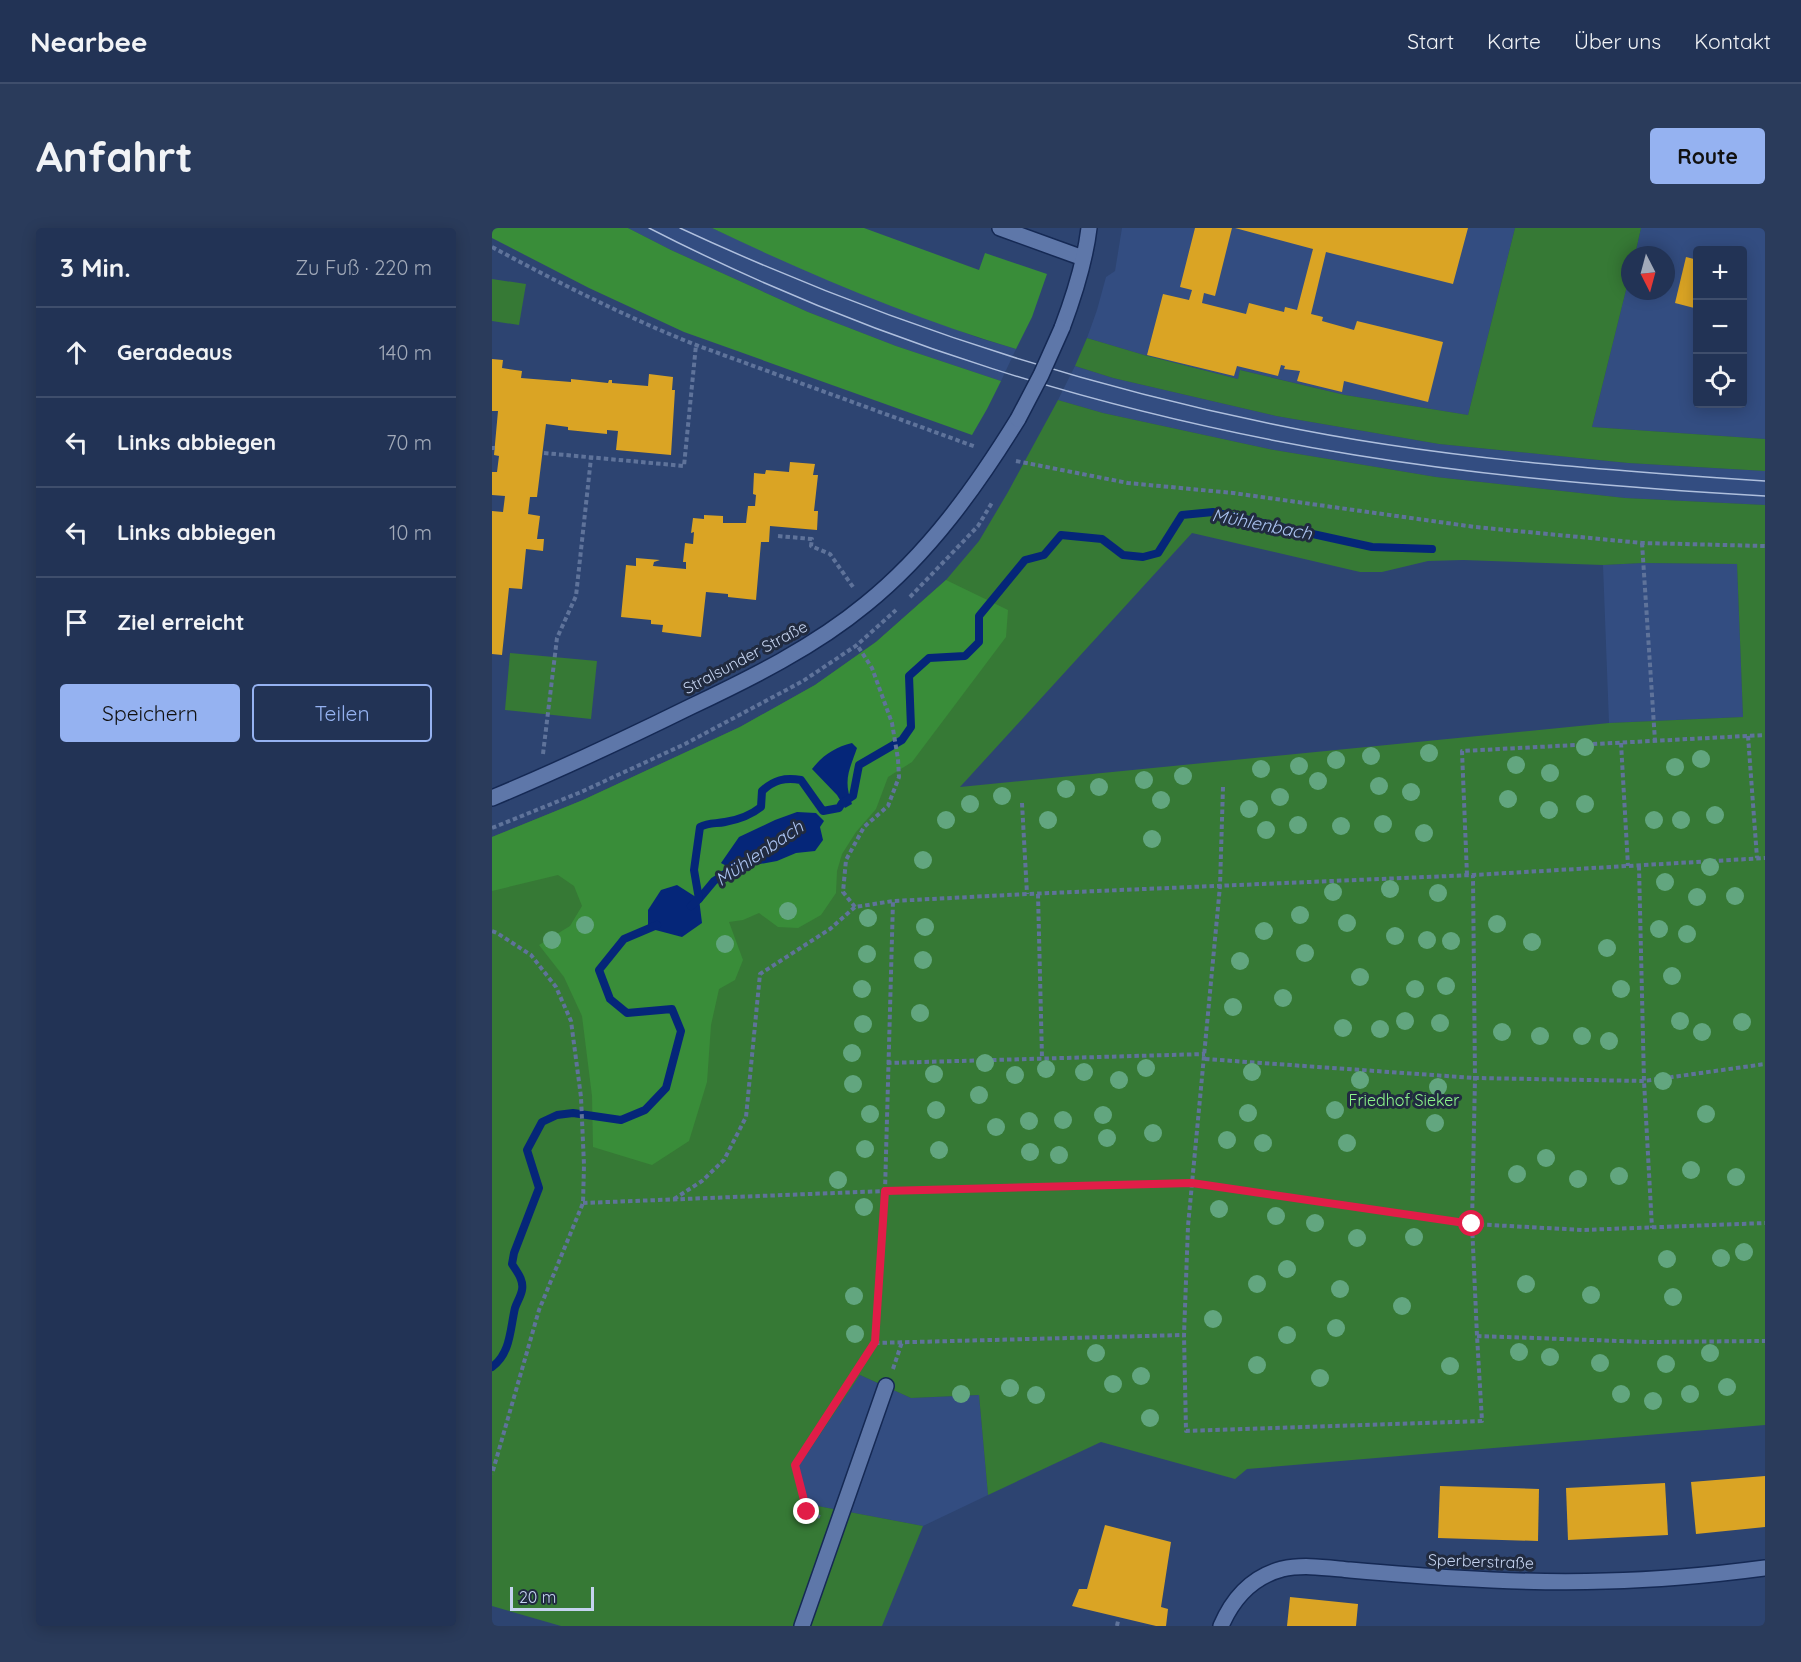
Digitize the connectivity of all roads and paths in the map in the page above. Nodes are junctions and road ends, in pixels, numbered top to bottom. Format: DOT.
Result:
graph roads {
  1 [pos="1000,228"];
  2 [pos="1089,228"];
  3 [pos="492,247"];
  4 [pos="1083,258"];
  5 [pos="696,345"];
  6 [pos="544,453"];
  7 [pos="970,456"];
  8 [pos="591,458"];
  9 [pos="1015,460"];
  10 [pos="778,536"];
  11 [pos="1642,543"];
  12 [pos="1765,546"];
  13 [pos="860,581"];
  14 [pos="853,587"];
  15 [pos="845,593"];
  16 [pos="866,605"];
  17 [pos="1765,735"];
  18 [pos="1748,736"];
  19 [pos="1655,741"];
  20 [pos="1621,743"];
  21 [pos="552,753"];
  22 [pos="1223,788"];
  23 [pos="492,798"];
  24 [pos="1022,802"];
  25 [pos="492,828"];
  26 [pos="1758,858"];
  27 [pos="1765,858"];
  28 [pos="1639,865"];
  29 [pos="1628,866"];
  30 [pos="1467,875"];
  31 [pos="1473,875"];
  32 [pos="1220,886"];
  33 [pos="1027,894"];
  34 [pos="1038,894"];
  35 [pos="893,901"];
  36 [pos="855,907"];
  37 [pos="492,931"];
  38 [pos="1205,1057"];
  39 [pos="1042,1058"];
  40 [pos="887,1063"];
  41 [pos="1765,1064"];
  42 [pos="1475,1078"];
  43 [pos="1644,1081"];
  44 [pos="1192,1183"];
  45 [pos="885,1191"];
  46 [pos="675,1199"];
  47 [pos="583,1203"];
  48 [pos="1765,1223"];
  49 [pos="1472,1224"];
  50 [pos="1652,1228"];
  51 [pos="1184,1335"];
  52 [pos="1477,1336"];
  53 [pos="1765,1341"];
  54 [pos="875,1342"];
  55 [pos="902,1342"];
  56 [pos="886,1386"];
  57 [pos="492,1474"];
  58 [pos="840,1524"];
  59 [pos="1765,1568"];
  60 [pos="802,1626"];
  61 [pos="1221,1626"];
  1 -- 4 [label="street"];
  2 -- 4 [label="street, Stralsunder Straße"];
  3 -- 5 [label="path"];
  4 -- 16 [label="street, Stralsunder Straße, bridge"];
  5 -- 7 [label="path"];
  5 -- 8 [label="path"];
  6 -- 8 [label="path"];
  8 -- 21 [label="path"];
  9 -- 11 [label="path"];
  10 -- 14 [label="path"];
  11 -- 12 [label="path"];
  11 -- 19 [label="path"];
  13 -- 14 [label="path"];
  14 -- 15 [label="path"];
  14 -- 16 [label="path"];
  16 -- 23 [label="street, Stralsunder Straße"];
  17 -- 18 [label="path"];
  18 -- 19 [label="path"];
  18 -- 26 [label="path"];
  19 -- 20 [label="path"];
  20 -- 29 [label="path"];
  20 -- 30 [label="path"];
  22 -- 32 [label="path"];
  24 -- 33 [label="path"];
  25 -- 36 [label="path"];
  26 -- 27 [label="path"];
  26 -- 28 [label="path"];
  28 -- 29 [label="path"];
  28 -- 43 [label="path"];
  29 -- 31 [label="path"];
  30 -- 31 [label="path"];
  30 -- 32 [label="path"];
  31 -- 42 [label="path"];
  32 -- 34 [label="path"];
  32 -- 38 [label="path"];
  33 -- 34 [label="path"];
  33 -- 35 [label="path"];
  34 -- 39 [label="path"];
  35 -- 36 [label="path"];
  35 -- 40 [label="path"];
  36 -- 46 [label="path"];
  37 -- 47 [label="path"];
  38 -- 39 [label="path"];
  38 -- 42 [label="path"];
  38 -- 44 [label="path"];
  39 -- 40 [label="path"];
  40 -- 45 [label="path"];
  41 -- 43 [label="path"];
  42 -- 43 [label="path"];
  42 -- 49 [label="path"];
  43 -- 50 [label="path"];
  44 -- 45 [label="path"];
  44 -- 49 [label="path"];
  44 -- 51 [label="path"];
  45 -- 46 [label="path"];
  45 -- 54 [label="path"];
  46 -- 47 [label="path"];
  47 -- 57 [label="path"];
  48 -- 50 [label="path"];
  49 -- 50 [label="path"];
  49 -- 52 [label="path"];
  51 -- 52 [label="path"];
  51 -- 55 [label="path"];
  52 -- 53 [label="path"];
  54 -- 55 [label="path"];
  54 -- 58 [label="path"];
  55 -- 56 [label="path"];
  56 -- 58 [label="street"];
  58 -- 60 [label="street"];
  59 -- 61 [label="street, Sperberstraße"];
}
